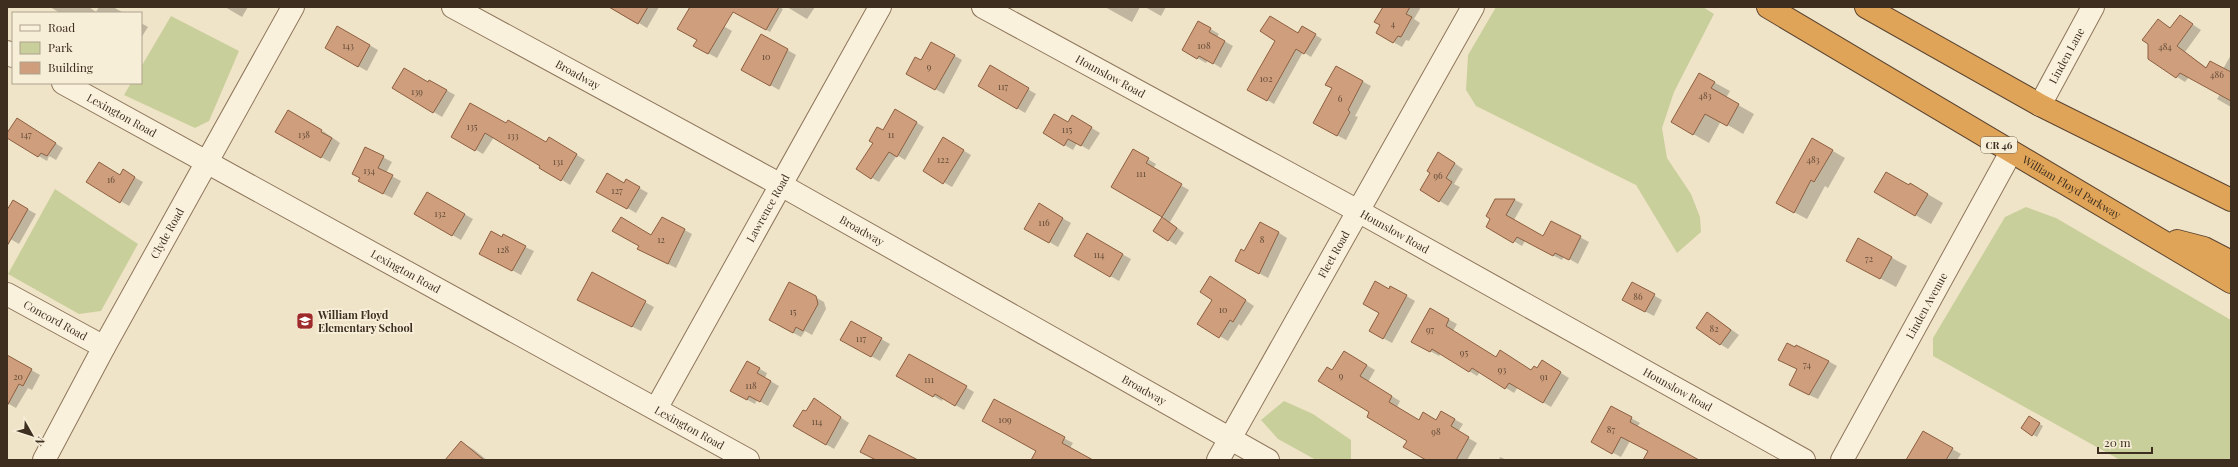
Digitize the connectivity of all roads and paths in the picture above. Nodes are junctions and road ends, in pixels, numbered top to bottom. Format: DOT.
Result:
graph roads {
  1 [pos="294,7"];
  2 [pos="453,7"];
  3 [pos="880,7"];
  4 [pos="983,7"];
  5 [pos="1473,7"];
  6 [pos="1768,7"];
  7 [pos="1866,7"];
  8 [pos="2093,7"];
  9 [pos="65,84"];
  10 [pos="2040,105"];
  11 [pos="2011,152"];
  12 [pos="208,163"];
  13 [pos="781,185"];
  14 [pos="2231,200"];
  15 [pos="1358,210"];
  16 [pos="2142,230"];
  17 [pos="2231,262"];
  18 [pos="2231,282"];
  19 [pos="7,294"];
  20 [pos="104,347"];
  21 [pos="656,409"];
  22 [pos="1230,439"];
  23 [pos="44,460"];
  24 [pos="748,460"];
  25 [pos="1218,460"];
  26 [pos="1268,460"];
  27 [pos="1804,460"];
  28 [pos="1842,460"];
  1 -- 12 [label="street, Clyde Road"];
  2 -- 13 [label="street, Broadway"];
  3 -- 13 [label="street, Lawrence Road"];
  4 -- 15 [label="street, Hounslow Road"];
  5 -- 15 [label="street, Fleet Road"];
  6 -- 11 [label="highway, William Floyd Parkway / CR 46"];
  7 -- 10 [label="highway"];
  8 -- 10 [label="street, Linden Lane"];
  9 -- 12 [label="street, Lexington Road"];
  10 -- 14 [label="highway"];
  11 -- 16 [label="highway, William Floyd Parkway / CR 46"];
  11 -- 28 [label="street, Linden Avenue"];
  12 -- 20 [label="street, Clyde Road"];
  12 -- 21 [label="street, Lexington Road"];
  13 -- 21 [label="street, Lawrence Road"];
  13 -- 22 [label="street, Broadway"];
  15 -- 22 [label="street, Fleet Road"];
  15 -- 27 [label="street, Hounslow Road"];
  16 -- 17 [label="highway"];
  16 -- 18 [label="highway, William Floyd Parkway / CR 46"];
  19 -- 20 [label="street, Concord Road"];
  20 -- 23 [label="street, Clyde Road"];
  21 -- 24 [label="street, Lexington Road"];
  22 -- 25 [label="street, Fleet Road"];
  22 -- 26 [label="street, Broadway"];
}
